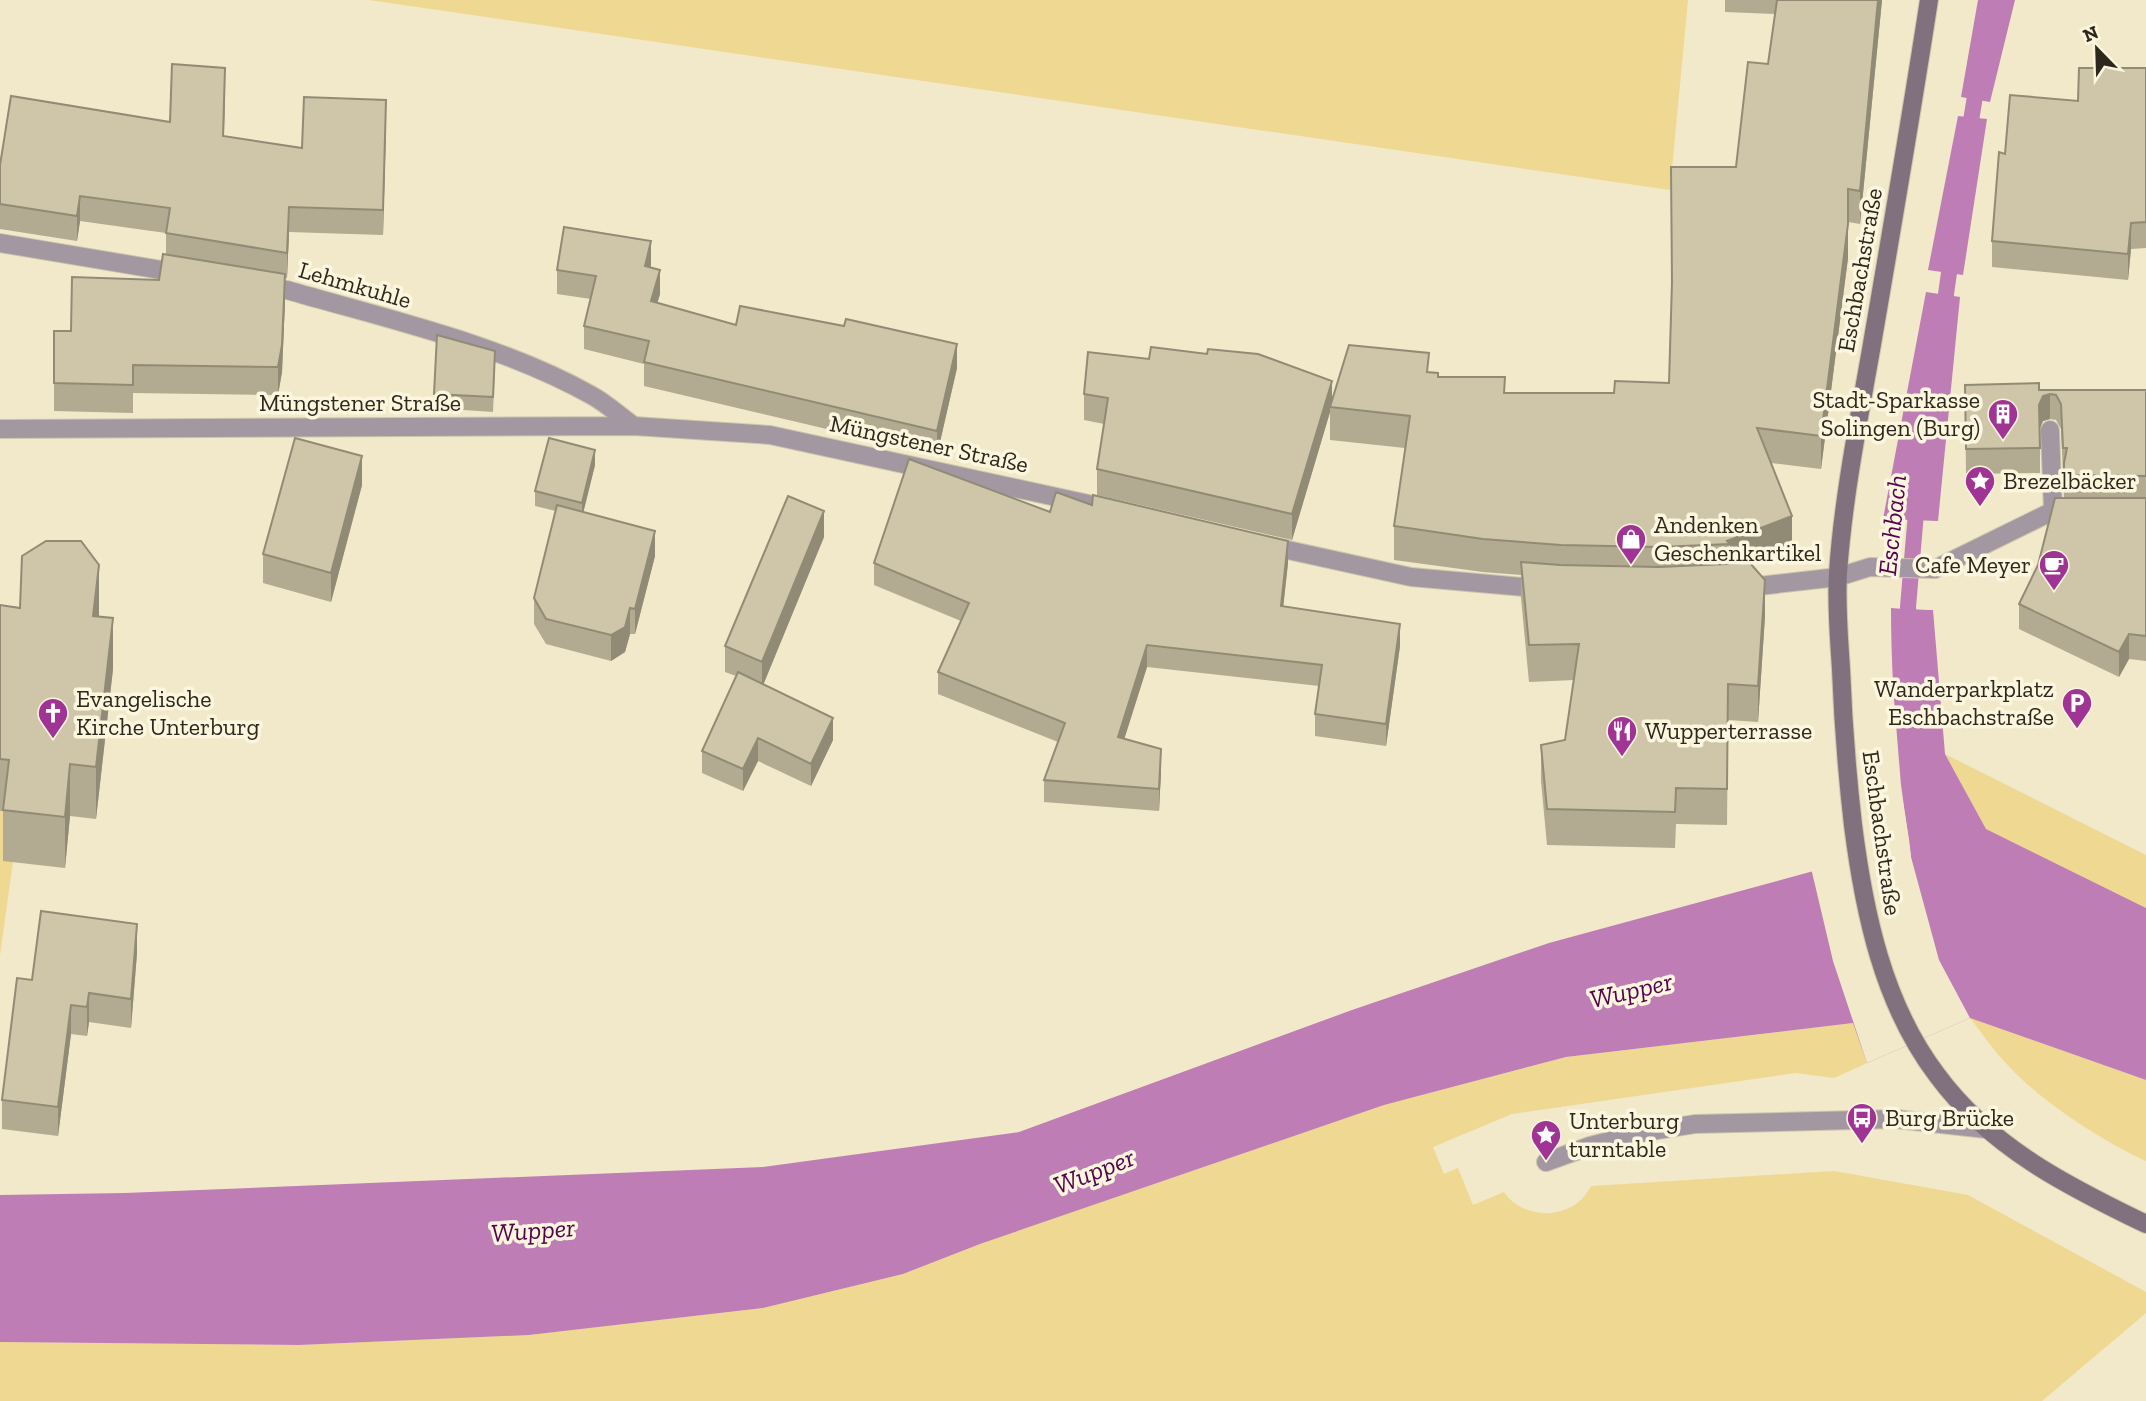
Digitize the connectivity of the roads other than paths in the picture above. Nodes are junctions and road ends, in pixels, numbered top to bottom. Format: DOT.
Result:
graph roads {
  1 [pos="1929,0"];
  2 [pos="0,243"];
  3 [pos="208,277"];
  4 [pos="247,284"];
  5 [pos="634,426"];
  6 [pos="0,429"];
  7 [pos="2050,430"];
  8 [pos="2053,511"];
  9 [pos="2093,511"];
  10 [pos="1132,514"];
  11 [pos="1249,541"];
  12 [pos="1838,577"];
  13 [pos="1729,589"];
  14 [pos="1560,590"];
  15 [pos="1986,1129"];
  16 [pos="1546,1162"];
  17 [pos="2146,1223"];
  1 -- 12 [label="main road, Eschbachstraße"];
  2 -- 3 [label="street"];
  4 -- 5 [label="street, Lehmkuhle"];
  5 -- 6 [label="street, Müngstener Straße"];
  5 -- 10 [label="street, Müngstener Straße"];
  7 -- 8 [label="street"];
  8 -- 9 [label="street"];
  8 -- 12 [label="street"];
  11 -- 14 [label="street"];
  12 -- 13 [label="street"];
  12 -- 15 [label="main road, Eschbachstraße"];
  15 -- 16 [label="street"];
  15 -- 17 [label="main road, Eschbachstraße"];
}
